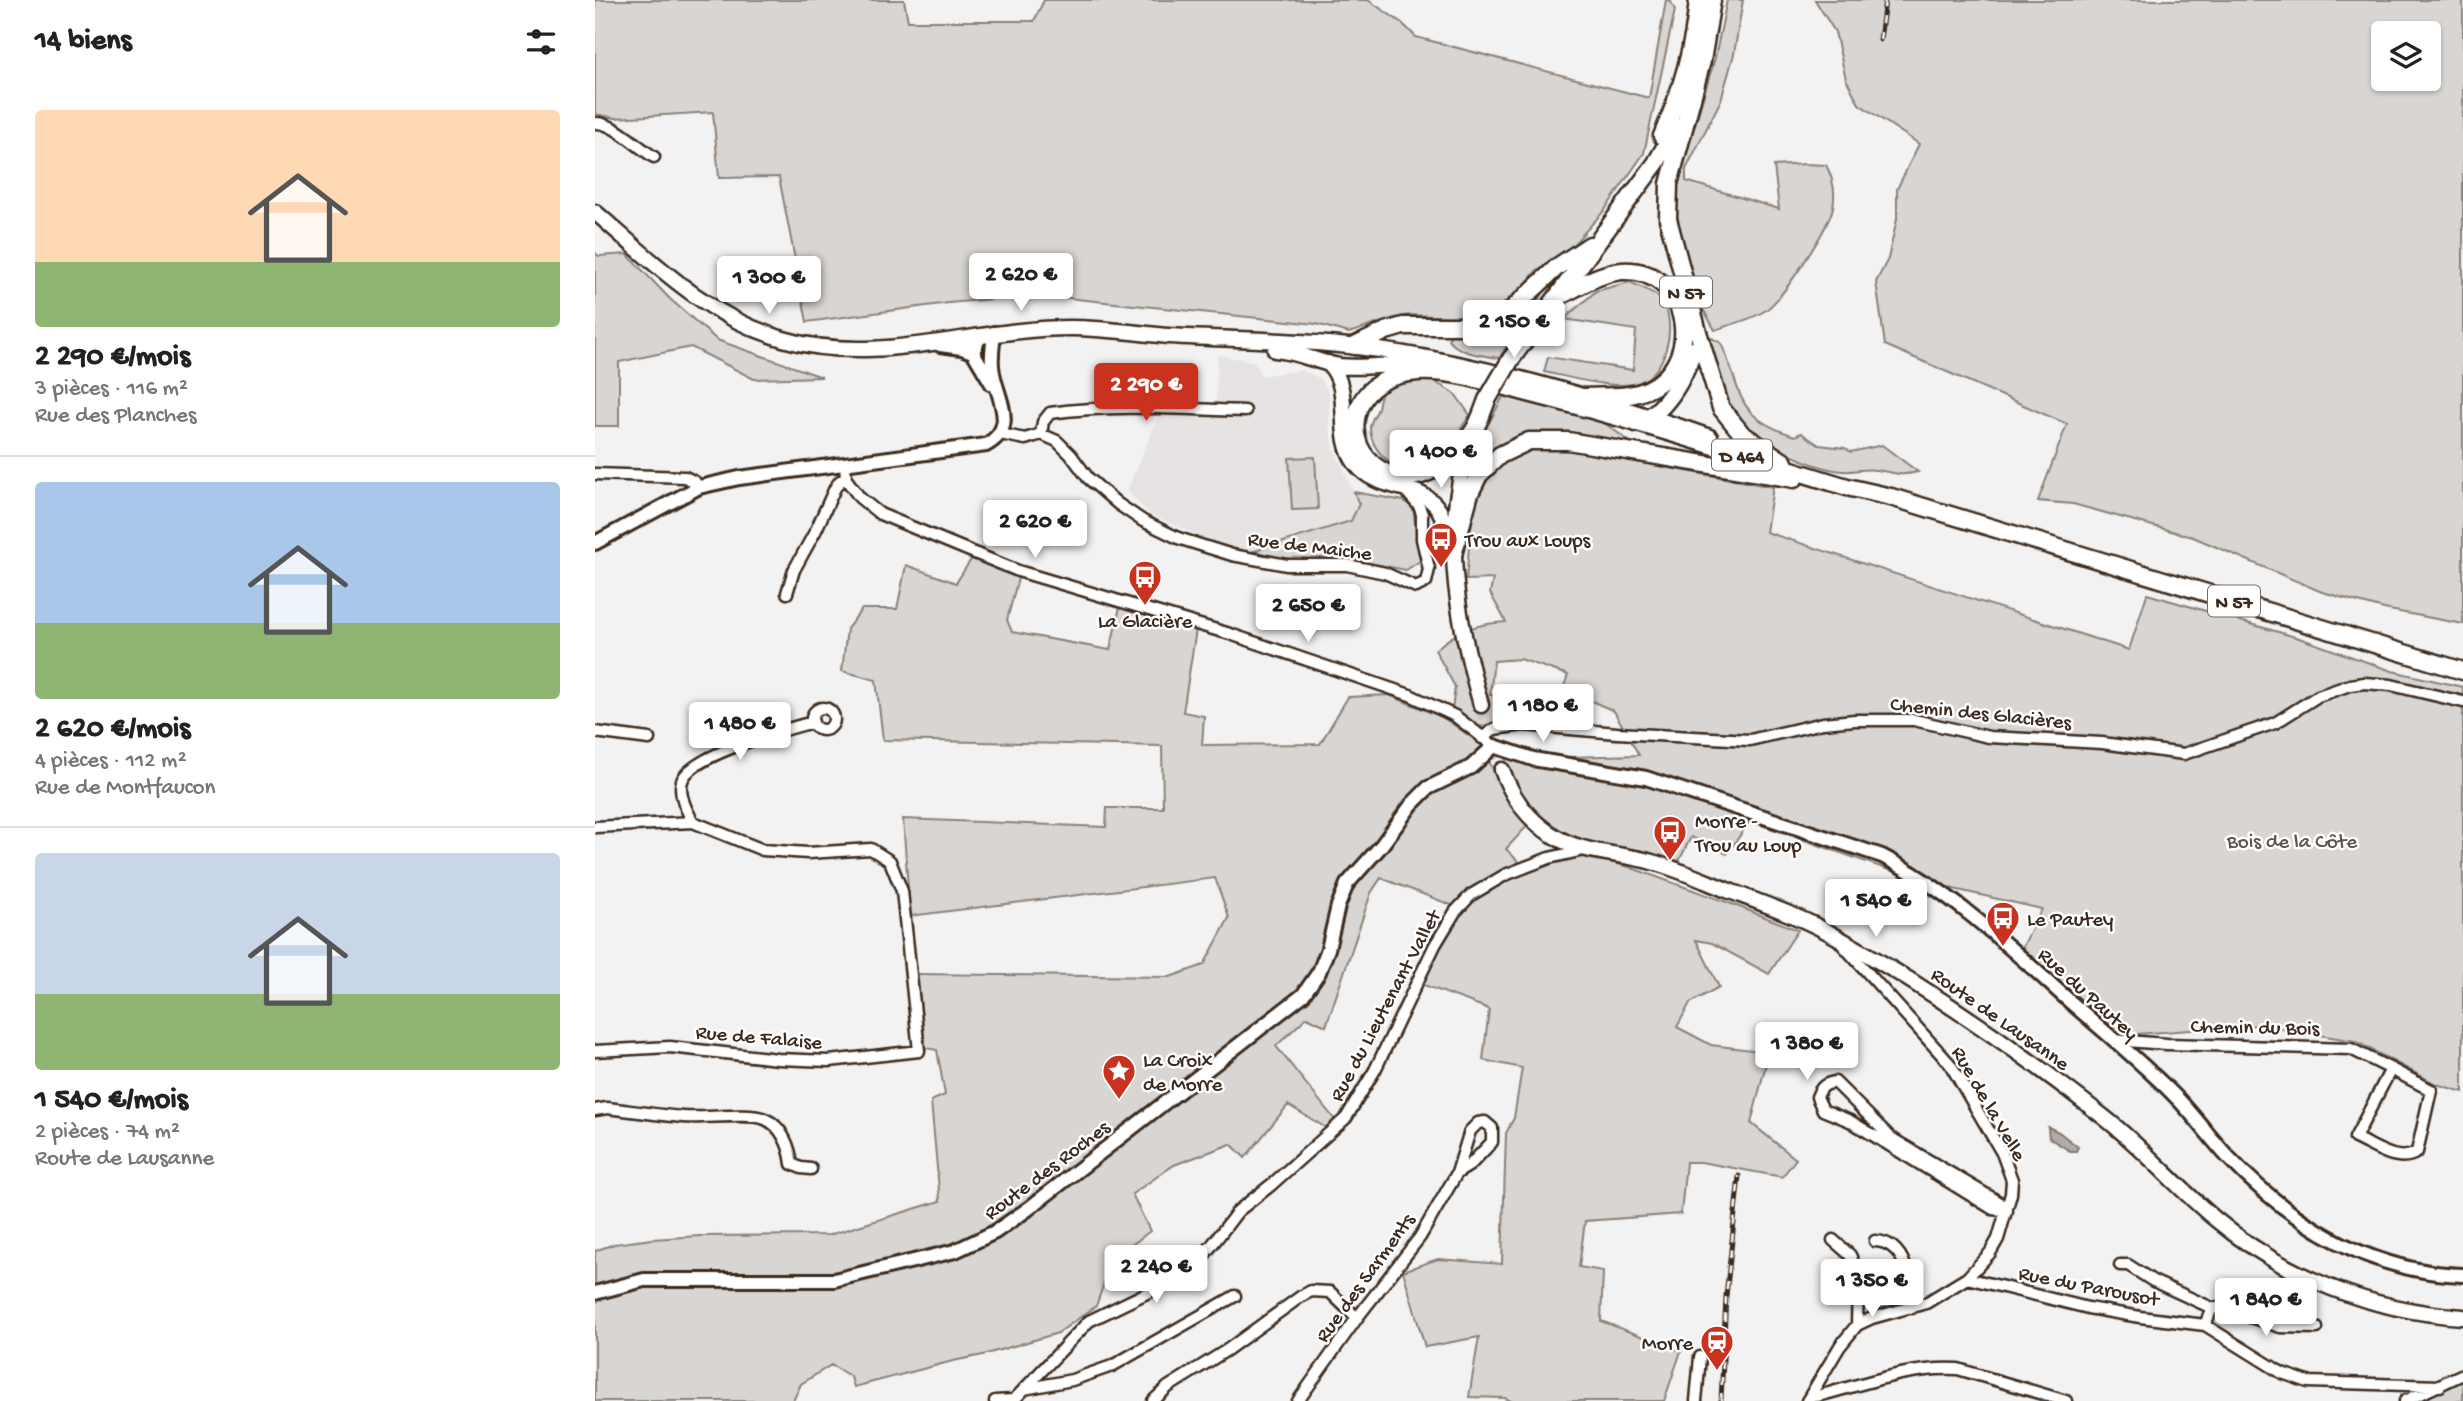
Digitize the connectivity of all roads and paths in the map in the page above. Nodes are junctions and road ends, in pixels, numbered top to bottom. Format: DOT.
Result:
graph roads {
  1 [pos="1698,0"];
  2 [pos="1711,0"];
  3 [pos="1693,92"];
  4 [pos="595,122"];
  5 [pos="655,157"];
  6 [pos="1638,185"];
  7 [pos="595,212"];
  8 [pos="1600,238"];
  9 [pos="1555,299"];
  10 [pos="1697,332"];
  11 [pos="987,335"];
  12 [pos="1169,336"];
  13 [pos="926,343"];
  14 [pos="1355,346"];
  15 [pos="1376,350"];
  16 [pos="973,352"];
  17 [pos="1328,363"];
  18 [pos="1353,367"];
  19 [pos="1421,372"];
  20 [pos="1342,388"];
  21 [pos="997,391"];
  22 [pos="1585,397"];
  23 [pos="1245,411"];
  24 [pos="1644,420"];
  25 [pos="1472,433"];
  26 [pos="1000,434"];
  27 [pos="1041,434"];
  28 [pos="1785,462"];
  29 [pos="845,465"];
  30 [pos="595,474"];
  31 [pos="846,479"];
  32 [pos="699,487"];
  33 [pos="1847,487"];
  34 [pos="1404,489"];
  35 [pos="1891,498"];
  36 [pos="1443,522"];
  37 [pos="1422,525"];
  38 [pos="595,543"];
  39 [pos="1453,555"];
  40 [pos="787,593"];
  41 [pos="2463,671"];
  42 [pos="2463,702"];
  43 [pos="1481,705"];
  44 [pos="813,722"];
  45 [pos="595,732"];
  46 [pos="1482,737"];
  47 [pos="649,739"];
  48 [pos="1494,746"];
  49 [pos="1502,770"];
  50 [pos="692,822"];
  51 [pos="595,827"];
  52 [pos="1554,836"];
  53 [pos="1588,849"];
  54 [pos="1549,858"];
  55 [pos="1836,936"];
  56 [pos="2113,1040"];
  57 [pos="595,1051"];
  58 [pos="2391,1069"];
  59 [pos="595,1110"];
  60 [pos="1931,1166"];
  61 [pos="811,1169"];
  62 [pos="1457,1173"];
  63 [pos="2007,1212"];
  64 [pos="1833,1240"];
  65 [pos="1879,1241"];
  66 [pos="2120,1265"];
  67 [pos="2463,1275"];
  68 [pos="1967,1278"];
  69 [pos="595,1293"];
  70 [pos="2346,1294"];
  71 [pos="1235,1296"];
  72 [pos="1912,1308"];
  73 [pos="2212,1308"];
  74 [pos="2463,1311"];
  75 [pos="2463,1317"];
  76 [pos="1357,1318"];
  77 [pos="1857,1325"];
  78 [pos="2205,1325"];
  79 [pos="2317,1328"];
  80 [pos="1700,1357"];
  81 [pos="2463,1374"];
  82 [pos="2440,1386"];
  83 [pos="1023,1389"];
  84 [pos="1808,1398"];
  85 [pos="1013,1400"];
  86 [pos="995,1401"];
  87 [pos="1153,1401"];
  88 [pos="1297,1401"];
  89 [pos="1696,1401"];
  90 [pos="2066,1401"];
  91 [pos="2405,1401"];
  1 -- 6 [label="main road, N 57"];
  2 -- 3 [label="main road, N 57"];
  3 -- 6 [label="main road, N 57"];
  3 -- 10 [label="main road, N 57"];
  4 -- 5 [label="street"];
  6 -- 8 [label="main road, N 57"];
  7 -- 13 [label="main road, D 464"];
  8 -- 9 [label="main road, N 57"];
  8 -- 14 [label="main road"];
  9 -- 22 [label="main road"];
  9 -- 25 [label="main road, N 57, bridge"];
  10 -- 24 [label="main road"];
  10 -- 28 [label="main road, N 57"];
  11 -- 12 [label="main road, D 464"];
  11 -- 13 [label="main road, D 464"];
  11 -- 16 [label="street"];
  11 -- 21 [label="street"];
  12 -- 14 [label="main road, D 464"];
  12 -- 17 [label="main road, D 464"];
  13 -- 16 [label="street"];
  14 -- 15 [label="main road, D 464"];
  15 -- 18 [label="main road"];
  15 -- 22 [label="main road, D 464"];
  16 -- 21 [label="street"];
  17 -- 18 [label="main road, D 464"];
  17 -- 20 [label="main road"];
  18 -- 19 [label="main road, D 464"];
  18 -- 20 [label="main road"];
  19 -- 24 [label="main road, D 464"];
  19 -- 25 [label="main road"];
  20 -- 34 [label="main road"];
  21 -- 26 [label="street"];
  22 -- 24 [label="main road, D 464"];
  23 -- 27 [label="street"];
  24 -- 28 [label="main road, D 464"];
  24 -- 33 [label="main road, D 464"];
  25 -- 39 [label="main road"];
  26 -- 27 [label="street"];
  26 -- 29 [label="street"];
  27 -- 37 [label="street, Rue de Maiche"];
  28 -- 35 [label="main road, N 57"];
  29 -- 31 [label="street"];
  29 -- 32 [label="street"];
  30 -- 32 [label="street"];
  31 -- 40 [label="street"];
  31 -- 46 [label="street"];
  32 -- 38 [label="street"];
  33 -- 35 [label="main road, D 464"];
  33 -- 39 [label="main road"];
  34 -- 36 [label="main road"];
  34 -- 37 [label="street, Rue de Maiche"];
  35 -- 41 [label="main road, N 57"];
  36 -- 37 [label="street"];
  36 -- 39 [label="main road"];
  39 -- 43 [label="main road"];
  42 -- 46 [label="street, Chemin des Glacières"];
  44 -- 50 [label="street"];
  45 -- 47 [label="street"];
  46 -- 48 [label="street"];
  48 -- 56 [label="street, Rue du Pautey"];
  48 -- 69 [label="street, Route des Roches"];
  49 -- 52 [label="main road, Route de Lausanne"];
  50 -- 51 [label="street"];
  50 -- 57 [label="street, Rue de Falaise"];
  52 -- 53 [label="main road, Route de Lausanne"];
  52 -- 54 [label="street"];
  53 -- 54 [label="street, Rue du Lieutenant Vallet"];
  53 -- 55 [label="main road, Route de Lausanne"];
  54 -- 83 [label="street, Rue du Lieutenant Vallet"];
  55 -- 63 [label="street, Rue de la Velle"];
  55 -- 70 [label="main road, Route de Lausanne"];
  56 -- 58 [label="street, Chemin du Bois"];
  56 -- 67 [label="street, Rue du Pautey"];
  58 -- 58 [label="street, Chemin du Bois"];
  59 -- 61 [label="street"];
  60 -- 60 [label="street"];
  60 -- 63 [label="street"];
  62 -- 62 [label="street, Rue des Sarments"];
  62 -- 76 [label="street, Rue des Sarments"];
  63 -- 68 [label="street, Rue de la Velle"];
  64 -- 77 [label="street"];
  65 -- 72 [label="street"];
  66 -- 73 [label="street"];
  68 -- 72 [label="street, Rue de la Velle"];
  68 -- 78 [label="street, Rue du Parousot"];
  70 -- 74 [label="main road, Route de Lausanne"];
  70 -- 75 [label="main road, Route de Lausanne"];
  71 -- 83 [label="street"];
  72 -- 77 [label="street, Rue de la Velle"];
  73 -- 78 [label="street"];
  73 -- 79 [label="street"];
  76 -- 87 [label="street"];
  76 -- 88 [label="street, Rue des Sarments"];
  77 -- 84 [label="street"];
  78 -- 82 [label="street, Rue du Parousot"];
  80 -- 89 [label="street"];
  81 -- 82 [label="street"];
  82 -- 91 [label="street"];
  83 -- 85 [label="street, Rue du Lieutenant Vallet"];
  84 -- 90 [label="street"];
  85 -- 86 [label="street"];
}
